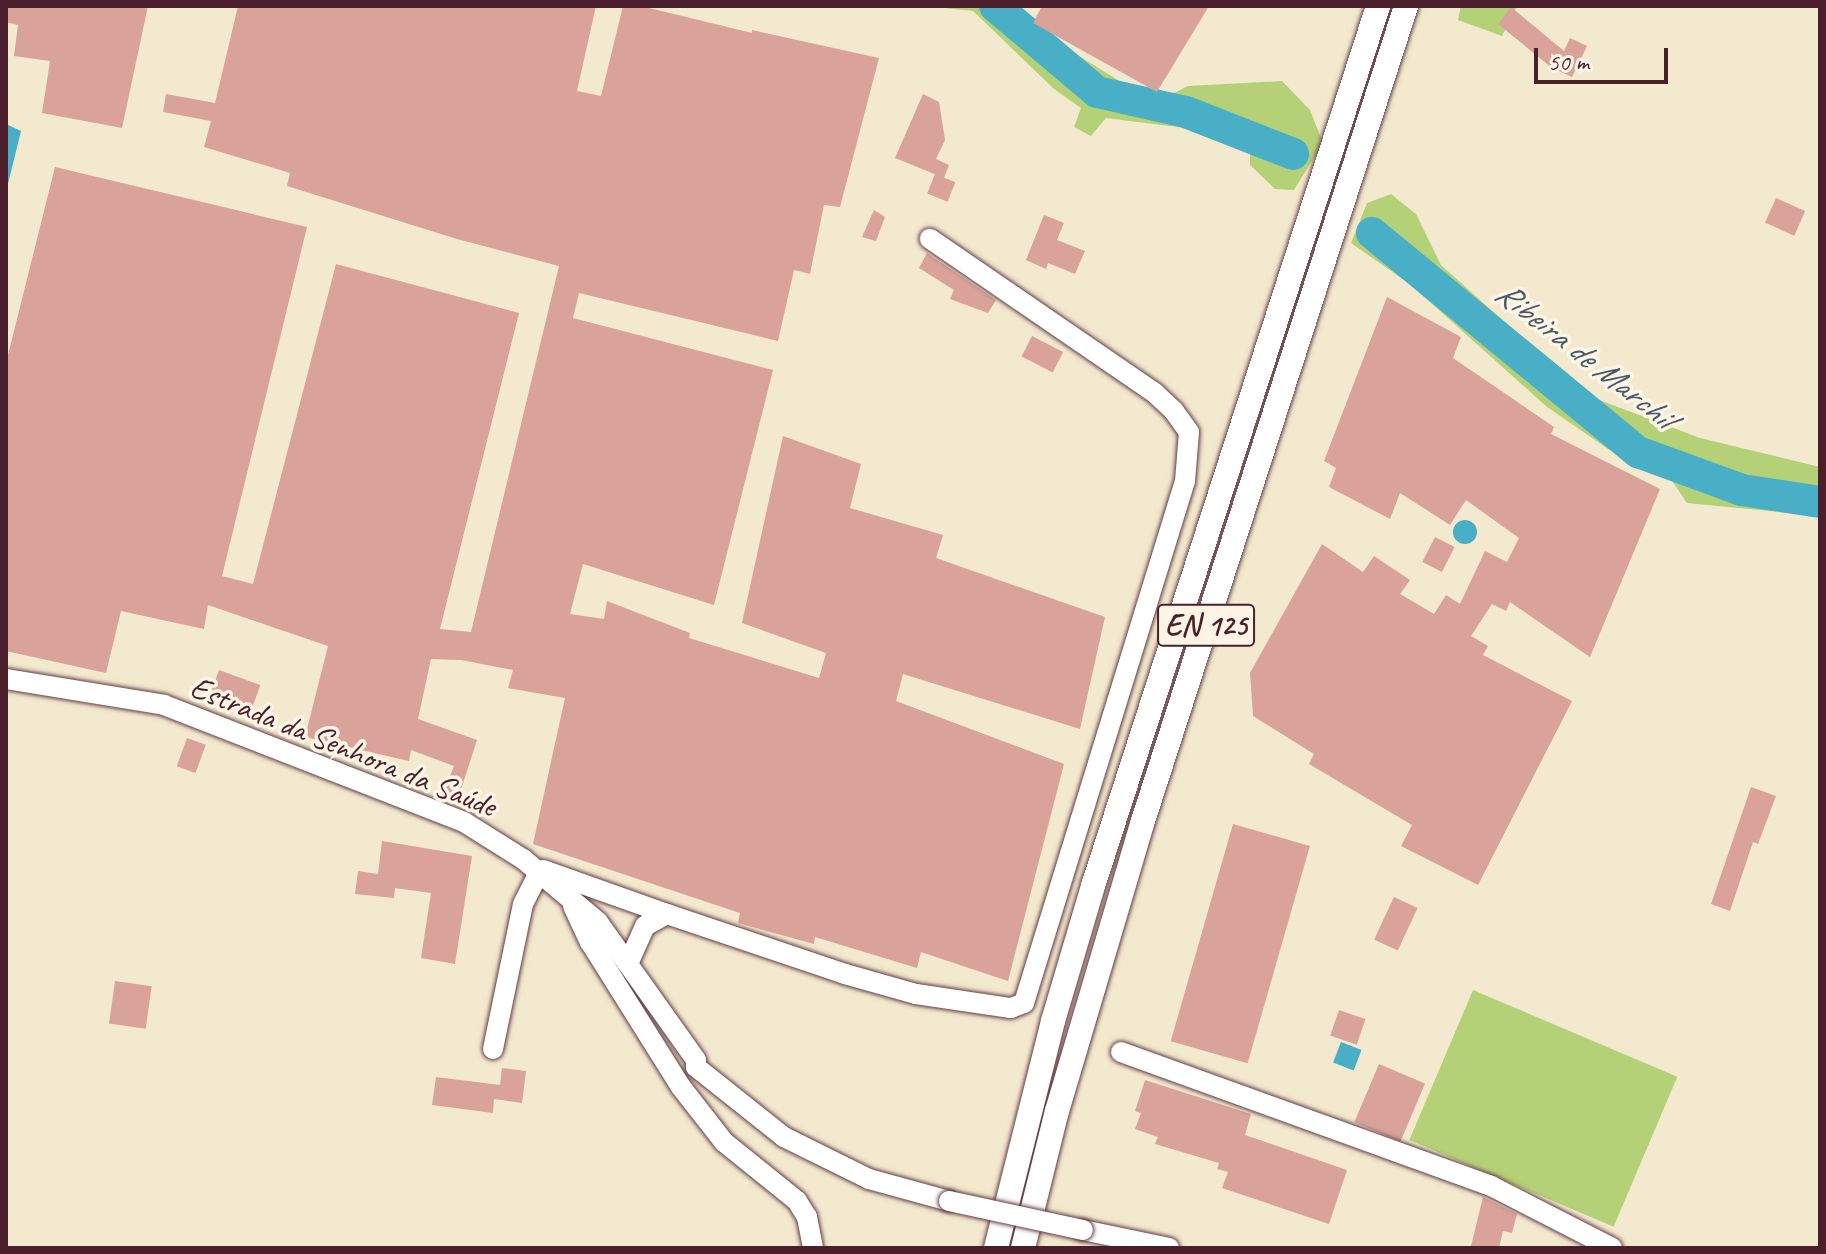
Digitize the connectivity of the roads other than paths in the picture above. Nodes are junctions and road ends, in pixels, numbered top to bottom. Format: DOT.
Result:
graph roads {
  1 [pos="1378,6"];
  2 [pos="1406,6"];
  3 [pos="930,239"];
  4 [pos="6,679"];
  5 [pos="536,870"];
  6 [pos="570,898"];
  7 [pos="667,914"];
  8 [pos="628,964"];
  9 [pos="493,1049"];
  10 [pos="1121,1052"];
  11 [pos="813,1248"];
  12 [pos="996,1248"];
  13 [pos="1023,1248"];
  14 [pos="1169,1248"];
  15 [pos="1612,1248"];
  1 -- 12 [label="main road, EN 125"];
  2 -- 13 [label="main road, EN 125"];
  3 -- 7 [label="street"];
  4 -- 5 [label="street, Estrada da Senhora da Saúde"];
  5 -- 6 [label="street, Estrada da Senhora da Saúde"];
  5 -- 7 [label="street"];
  5 -- 9 [label="street"];
  6 -- 8 [label="street, Estrada da Senhora da Saúde"];
  6 -- 11 [label="street"];
  7 -- 8 [label="street"];
  8 -- 14 [label="street, Estrada da Senhora da Saúde, bridge"];
  10 -- 15 [label="street"];
}
